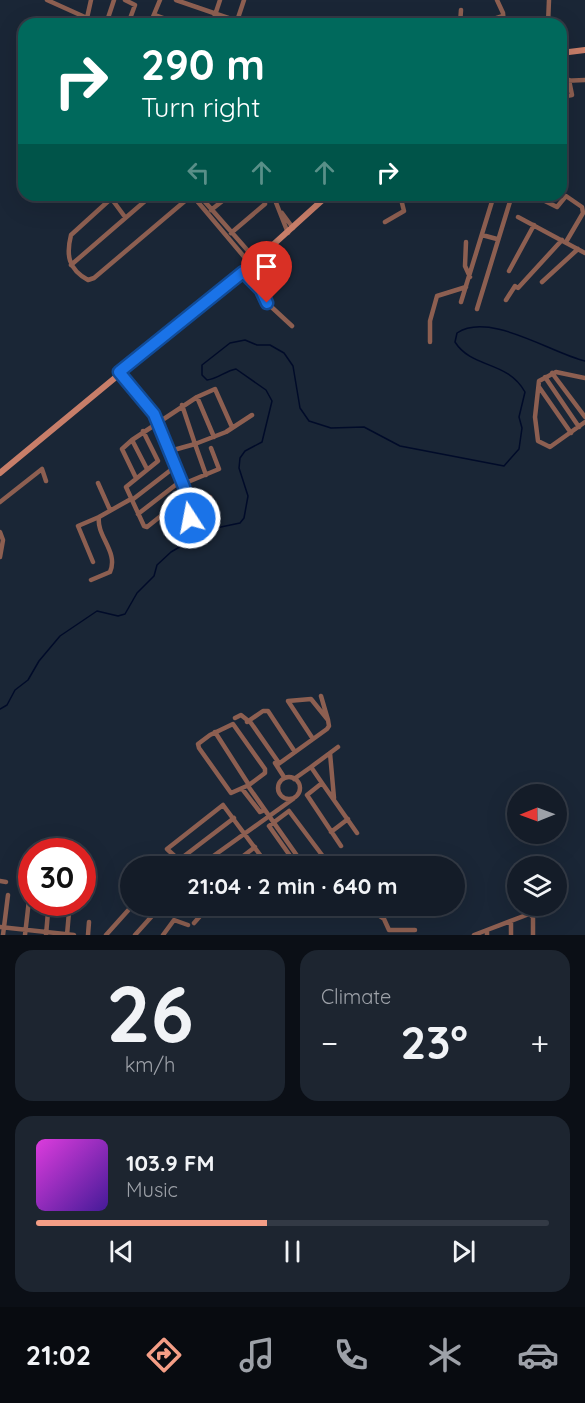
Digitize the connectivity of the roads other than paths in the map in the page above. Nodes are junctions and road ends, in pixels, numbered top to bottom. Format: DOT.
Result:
graph roads {
  1 [pos="46,0"];
  2 [pos="91,0"];
  3 [pos="114,0"];
  4 [pos="125,0"];
  5 [pos="160,0"];
  6 [pos="176,0"];
  7 [pos="220,0"];
  8 [pos="244,0"];
  9 [pos="497,0"];
  10 [pos="549,0"];
  11 [pos="461,10"];
  12 [pos="216,14"];
  13 [pos="155,15"];
  14 [pos="503,16"];
  15 [pos="87,18"];
  16 [pos="108,18"];
  17 [pos="131,18"];
  18 [pos="153,18"];
  19 [pos="163,18"];
  20 [pos="214,18"];
  21 [pos="226,18"];
  22 [pos="237,18"];
  23 [pos="460,18"];
  24 [pos="497,18"];
  25 [pos="548,18"];
  26 [pos="585,50"];
  27 [pos="567,52"];
  28 [pos="569,80"];
  29 [pos="585,80"];
  30 [pos="567,96"];
  31 [pos="567,197"];
  32 [pos="108,201"];
  33 [pos="116,201"];
  34 [pos="145,201"];
  35 [pos="185,201"];
  36 [pos="198,201"];
  37 [pos="203,201"];
  38 [pos="222,201"];
  39 [pos="275,201"];
  40 [pos="322,201"];
  41 [pos="401,201"];
  42 [pos="492,201"];
  43 [pos="510,201"];
  44 [pos="545,201"];
  45 [pos="561,201"];
  46 [pos="265,204"];
  47 [pos="209,211"];
  48 [pos="126,217"];
  49 [pos="519,217"];
  50 [pos="386,222"];
  51 [pos="534,225"];
  52 [pos="291,230"];
  53 [pos="230,234"];
  54 [pos="482,235"];
  55 [pos="497,239"];
  56 [pos="564,241"];
  57 [pos="466,242"];
  58 [pos="578,249"];
  59 [pos="585,253"];
  60 [pos="253,262"];
  61 [pos="71,265"];
  62 [pos="509,271"];
  63 [pos="243,272"];
  64 [pos="470,277"];
  65 [pos="542,282"];
  66 [pos="466,287"];
  67 [pos="506,300"];
  68 [pos="461,302"];
  69 [pos="477,309"];
  70 [pos="292,326"];
  71 [pos="430,342"];
  72 [pos="119,372"];
  73 [pos="552,374"];
  74 [pos="545,377"];
  75 [pos="585,378"];
  76 [pos="539,387"];
  77 [pos="197,397"];
  78 [pos="182,405"];
  79 [pos="252,415"];
  80 [pos="585,417"];
  81 [pos="158,421"];
  82 [pos="585,422"];
  83 [pos="232,427"];
  84 [pos="579,427"];
  85 [pos="143,431"];
  86 [pos="571,433"];
  87 [pos="214,437"];
  88 [pos="132,440"];
  89 [pos="195,444"];
  90 [pos="211,448"];
  91 [pos="170,451"];
  92 [pos="176,466"];
  93 [pos="147,469"];
  94 [pos="0,473"];
  95 [pos="206,475"];
  96 [pos="136,478"];
  97 [pos="46,481"];
  98 [pos="183,482"];
  99 [pos="98,483"];
  100 [pos="186,496"];
  101 [pos="210,497"];
  102 [pos="131,499"];
  103 [pos="0,502"];
  104 [pos="188,502"];
  105 [pos="110,510"];
  106 [pos="138,513"];
  107 [pos="99,517"];
  108 [pos="190,518"];
  109 [pos="0,532"];
  110 [pos="2,540"];
  111 [pos="0,557"];
  112 [pos="93,562"];
  113 [pos="91,580"];
  114 [pos="321,696"];
  115 [pos="235,718"];
  116 [pos="328,720"];
  117 [pos="248,721"];
  118 [pos="215,732"];
  119 [pos="313,739"];
  120 [pos="338,747"];
  121 [pos="295,752"];
  122 [pos="330,753"];
  123 [pos="278,764"];
  124 [pos="311,767"];
  125 [pos="284,777"];
  126 [pos="294,779"];
  127 [pos="322,783"];
  128 [pos="247,787"];
  129 [pos="293,799"];
  130 [pos="335,801"];
  131 [pos="269,816"];
  132 [pos="234,818"];
  133 [pos="348,819"];
  134 [pos="274,822"];
  135 [pos="245,832"];
  136 [pos="331,832"];
  137 [pos="357,833"];
  138 [pos="341,846"];
  139 [pos="255,847"];
  140 [pos="174,856"];
  141 [pos="183,856"];
  142 [pos="213,856"];
  143 [pos="243,856"];
  144 [pos="261,856"];
  145 [pos="290,856"];
  146 [pos="297,856"];
  147 [pos="322,856"];
  148 [pos="8,895"];
  149 [pos="27,916"];
  150 [pos="48,916"];
  151 [pos="69,916"];
  152 [pos="123,916"];
  153 [pos="152,916"];
  154 [pos="199,916"];
  155 [pos="380,916"];
  156 [pos="511,921"];
  157 [pos="89,922"];
  158 [pos="2,927"];
  159 [pos="415,930"];
  160 [pos="25,932"];
  161 [pos="487,932"];
  162 [pos="46,933"];
  163 [pos="3,935"];
  164 [pos="67,935"];
  165 [pos="74,935"];
  166 [pos="88,935"];
  167 [pos="106,935"];
  168 [pos="135,935"];
  169 [pos="164,935"];
  170 [pos="474,935"];
  171 [pos="511,935"];
  172 [pos="533,935"];
  1 -- 15 [label="street"];
  2 -- 15 [label="street"];
  3 -- 16 [label="street"];
  4 -- 17 [label="street"];
  5 -- 13 [label="street"];
  6 -- 12 [label="street"];
  7 -- 12 [label="street"];
  8 -- 22 [label="street"];
  9 -- 14 [label="street"];
  10 -- 25 [label="street"];
  11 -- 23 [label="street"];
  12 -- 20 [label="street"];
  12 -- 21 [label="street"];
  13 -- 18 [label="street"];
  13 -- 19 [label="street"];
  14 -- 24 [label="street"];
  26 -- 27 [label="street"];
  28 -- 29 [label="street"];
  28 -- 30 [label="street"];
  31 -- 56 [label="street"];
  32 -- 61 [label="street"];
  33 -- 48 [label="street"];
  34 -- 48 [label="street"];
  35 -- 61 [label="street"];
  36 -- 47 [label="street"];
  37 -- 47 [label="street"];
  38 -- 47 [label="street"];
  39 -- 52 [label="street"];
  40 -- 52 [label="street"];
  41 -- 50 [label="street"];
  42 -- 54 [label="street"];
  43 -- 55 [label="street"];
  44 -- 45 [label="street"];
  46 -- 53 [label="street"];
  47 -- 53 [label="street"];
  48 -- 61 [label="street"];
  49 -- 51 [label="street"];
  51 -- 56 [label="street"];
  51 -- 62 [label="street"];
  52 -- 60 [label="street"];
  53 -- 60 [label="street"];
  54 -- 55 [label="street"];
  54 -- 64 [label="street"];
  55 -- 69 [label="street"];
  56 -- 58 [label="street"];
  56 -- 67 [label="street"];
  57 -- 64 [label="street"];
  58 -- 59 [label="street"];
  58 -- 65 [label="street"];
  60 -- 63 [label="street"];
  63 -- 70 [label="street"];
  63 -- 72 [label="street"];
  64 -- 66 [label="street"];
  66 -- 68 [label="street"];
  66 -- 71 [label="street"];
  72 -- 81 [label="street"];
  72 -- 94 [label="street"];
  73 -- 74 [label="street"];
  73 -- 75 [label="street"];
  73 -- 80 [label="street"];
  74 -- 76 [label="street"];
  74 -- 84 [label="street"];
  76 -- 86 [label="street"];
  76 -- 86 [label="street"];
  77 -- 78 [label="street"];
  77 -- 83 [label="street"];
  77 -- 87 [label="street"];
  78 -- 81 [label="street"];
  78 -- 89 [label="street"];
  79 -- 83 [label="street"];
  81 -- 85 [label="street"];
  81 -- 91 [label="street"];
  82 -- 84 [label="street"];
  83 -- 87 [label="street"];
  84 -- 86 [label="street"];
  85 -- 88 [label="street"];
  85 -- 93 [label="street"];
  87 -- 89 [label="street"];
  88 -- 93 [label="street"];
  88 -- 96 [label="street"];
  89 -- 91 [label="street"];
  89 -- 95 [label="street"];
  90 -- 95 [label="street"];
  91 -- 92 [label="street"];
  92 -- 98 [label="street"];
  92 -- 102 [label="street"];
  93 -- 96 [label="street"];
  95 -- 98 [label="street"];
  96 -- 102 [label="street"];
  97 -- 103 [label="street"];
  98 -- 100 [label="street"];
  98 -- 106 [label="street"];
  99 -- 105 [label="street"];
  100 -- 104 [label="street"];
  100 -- 106 [label="street"];
  101 -- 104 [label="street"];
  102 -- 105 [label="street"];
  102 -- 106 [label="street"];
  104 -- 108 [label="street"];
  105 -- 107 [label="street"];
  107 -- 112 [label="street"];
  107 -- 113 [label="street"];
  109 -- 110 [label="street"];
  110 -- 111 [label="street"];
  114 -- 116 [label="street"];
  115 -- 117 [label="street"];
  116 -- 119 [label="street"];
  116 -- 119 [label="street"];
  117 -- 121 [label="street"];
  117 -- 123 [label="street"];
  118 -- 128 [label="street"];
  118 -- 128 [label="street"];
  118 -- 128 [label="street"];
  119 -- 121 [label="street"];
  120 -- 122 [label="street"];
  121 -- 123 [label="street"];
  122 -- 124 [label="street"];
  122 -- 130 [label="street"];
  123 -- 125 [label="street"];
  124 -- 126 [label="street"];
  124 -- 127 [label="street"];
  125 -- 126 [label="street"];
  125 -- 129 [label="street"];
  126 -- 129 [label="street"];
  127 -- 130 [label="street"];
  127 -- 136 [label="street"];
  128 -- 131 [label="street"];
  129 -- 131 [label="street"];
  130 -- 133 [label="street"];
  131 -- 134 [label="street"];
  131 -- 135 [label="street"];
  132 -- 135 [label="street"];
  132 -- 140 [label="street"];
  132 -- 141 [label="street"];
  133 -- 136 [label="street"];
  133 -- 137 [label="street"];
  134 -- 145 [label="street"];
  134 -- 146 [label="street"];
  134 -- 147 [label="street"];
  135 -- 139 [label="street"];
  135 -- 142 [label="street"];
  136 -- 138 [label="street"];
  139 -- 143 [label="street"];
  139 -- 144 [label="street"];
  148 -- 158 [label="street"];
  149 -- 160 [label="street"];
  150 -- 162 [label="street"];
  151 -- 164 [label="street"];
  152 -- 167 [label="street"];
  153 -- 168 [label="street"];
  154 -- 169 [label="street"];
  155 -- 159 [label="street"];
  156 -- 161 [label="street"];
  156 -- 171 [label="street"];
  156 -- 172 [label="street"];
  157 -- 166 [label="street"];
  158 -- 160 [label="street"];
  158 -- 163 [label="street"];
  160 -- 162 [label="street"];
  161 -- 170 [label="street"];
  162 -- 164 [label="street"];
  164 -- 165 [label="street"];
}
